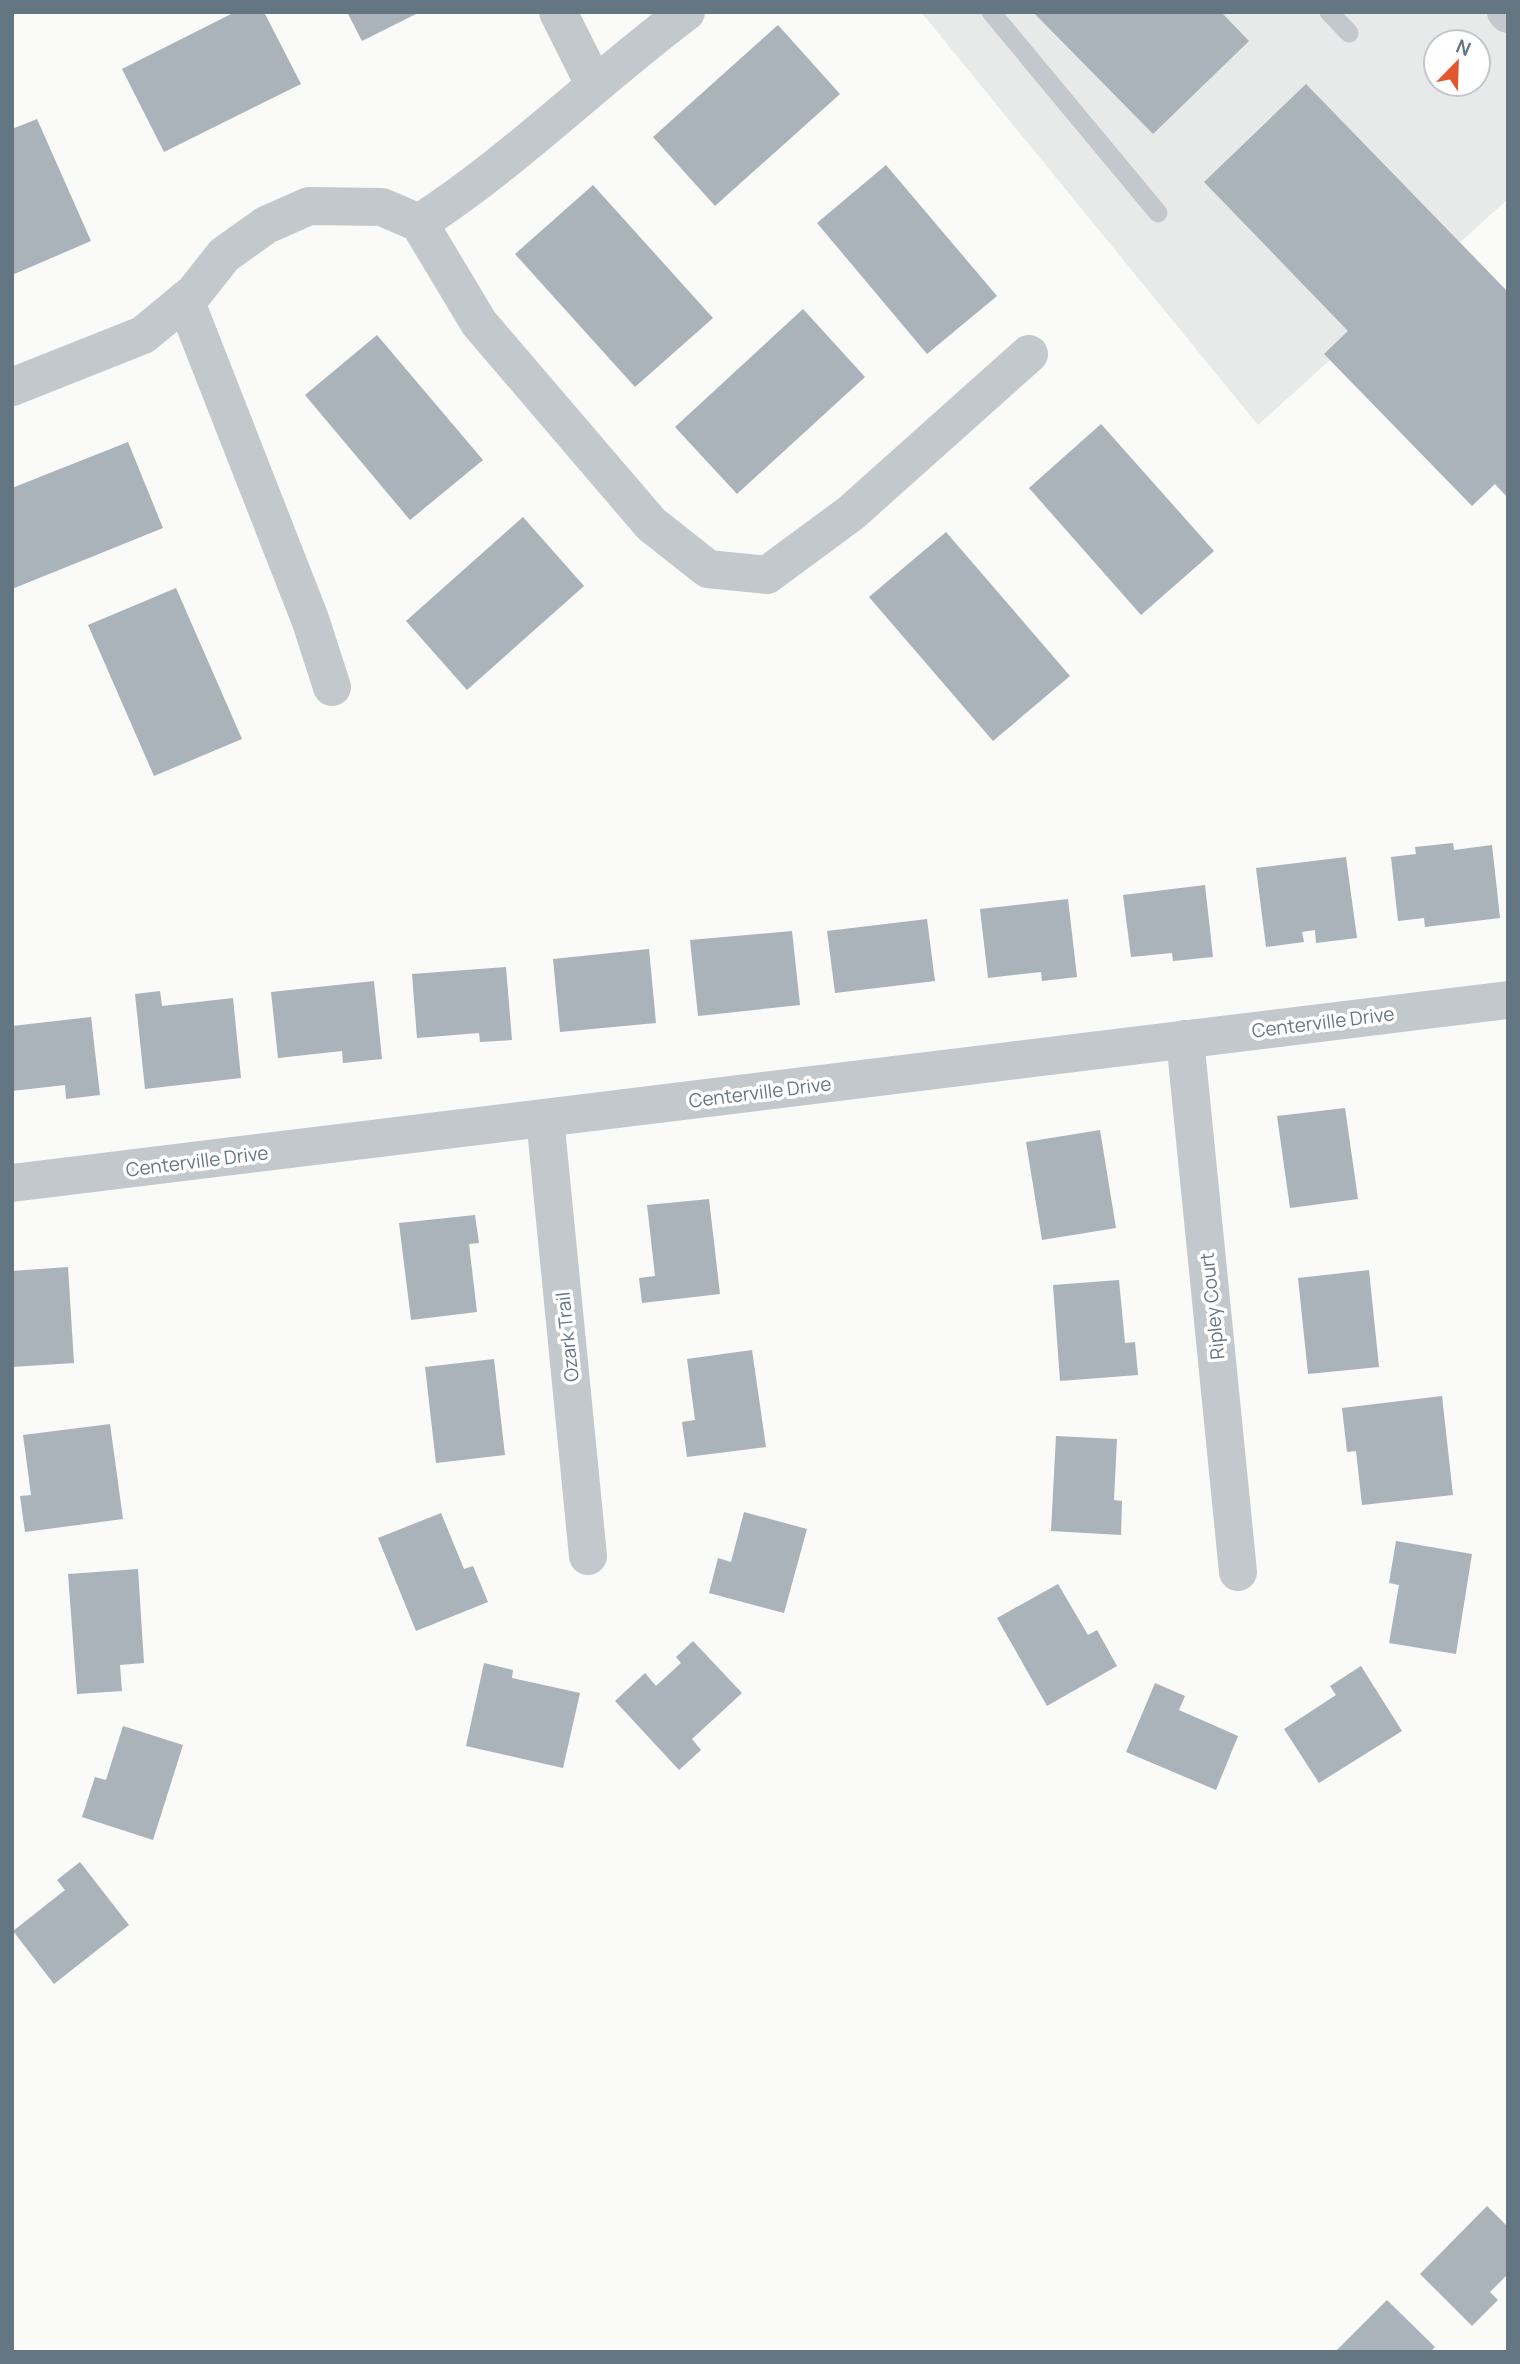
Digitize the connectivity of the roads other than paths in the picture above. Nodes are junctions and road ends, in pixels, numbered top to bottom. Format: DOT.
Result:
graph roads {
  1 [pos="558,12"];
  2 [pos="686,12"];
  3 [pos="991,12"];
  4 [pos="1329,12"];
  5 [pos="1349,33"];
  6 [pos="594,84"];
  7 [pos="1158,213"];
  8 [pos="419,223"];
  9 [pos="185,300"];
  10 [pos="1029,355"];
  11 [pos="12,387"];
  12 [pos="332,687"];
  13 [pos="1508,1000"];
  14 [pos="1185,1039"];
  15 [pos="545,1118"];
  16 [pos="12,1183"];
  17 [pos="588,1556"];
  18 [pos="1238,1572"];
  1 -- 6 [label="street"];
  2 -- 6 [label="street"];
  3 -- 7 [label="lane"];
  4 -- 5 [label="lane"];
  6 -- 8 [label="street"];
  8 -- 9 [label="street"];
  8 -- 10 [label="street"];
  9 -- 11 [label="street"];
  9 -- 12 [label="street"];
  13 -- 14 [label="street, Centerville Drive"];
  14 -- 15 [label="street, Centerville Drive"];
  14 -- 18 [label="street, Ripley Court"];
  15 -- 16 [label="street, Centerville Drive"];
  15 -- 17 [label="street, Ozark Trail"];
}
